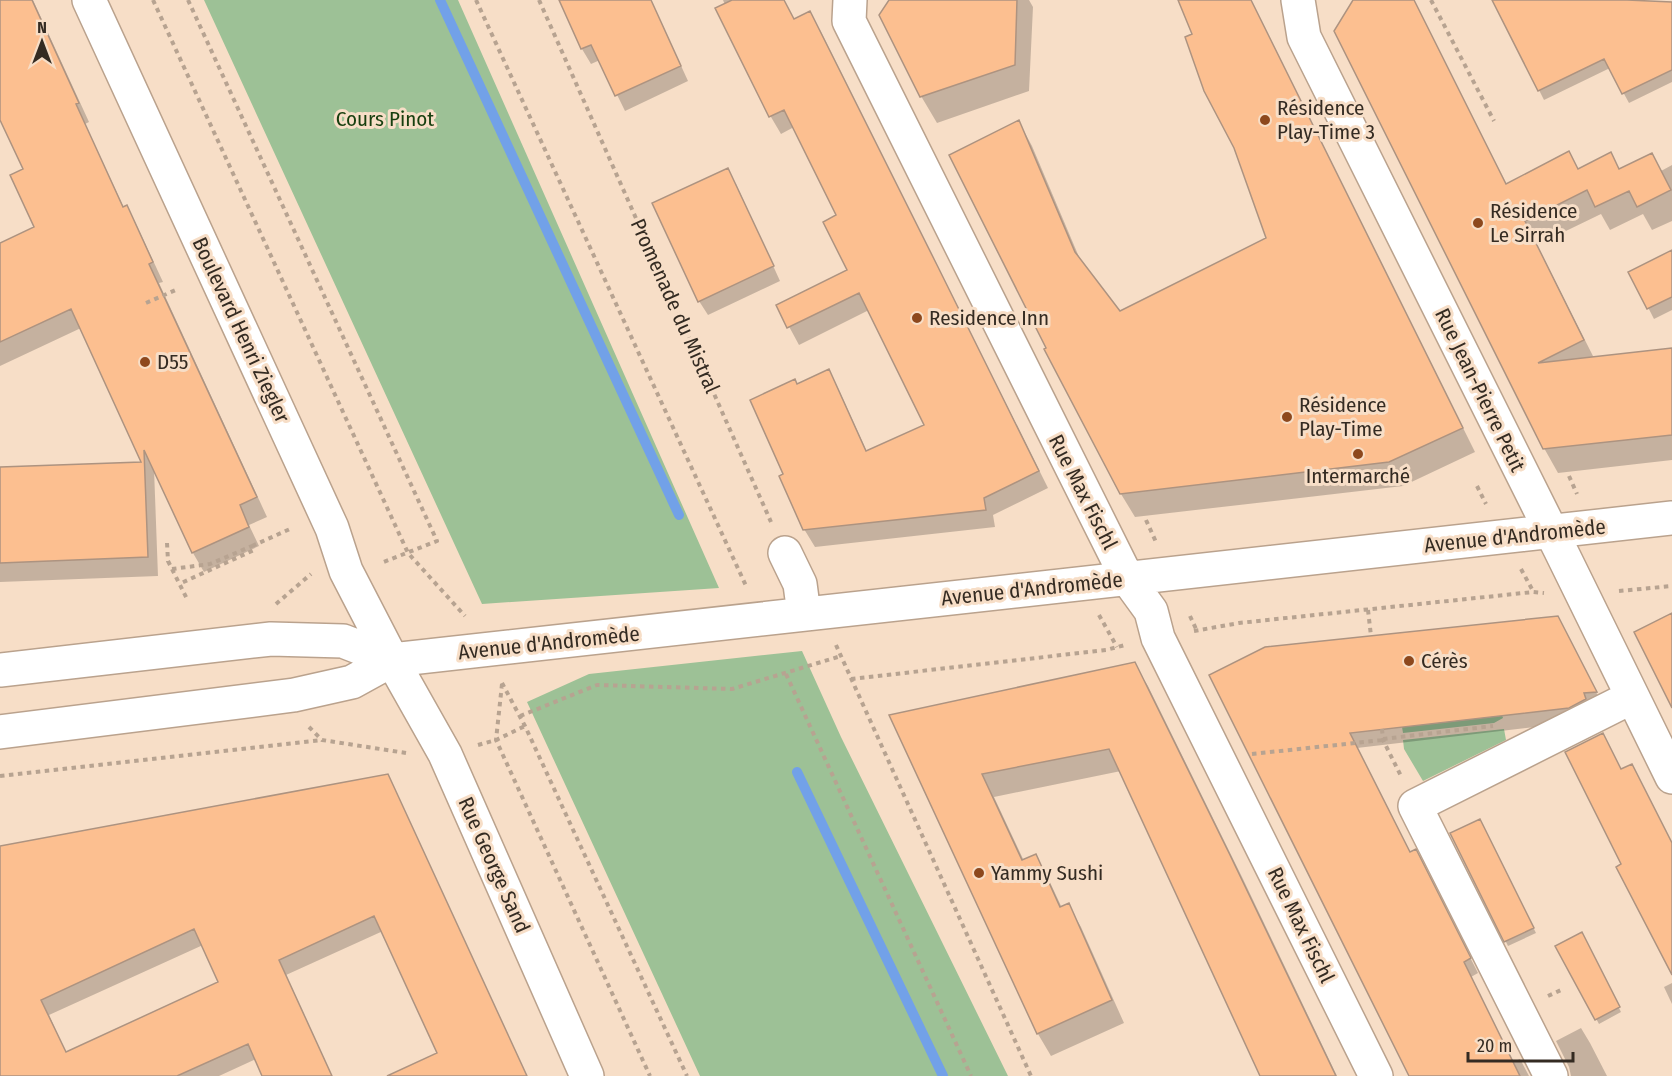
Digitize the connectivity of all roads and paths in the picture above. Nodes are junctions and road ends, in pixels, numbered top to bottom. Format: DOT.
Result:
graph roads {
  1 [pos="89,0"];
  2 [pos="153,0"];
  3 [pos="188,0"];
  4 [pos="476,0"];
  5 [pos="539,0"];
  6 [pos="850,0"];
  7 [pos="1298,0"];
  8 [pos="1431,0"];
  9 [pos="1494,121"];
  10 [pos="178,289"];
  11 [pos="146,303"];
  12 [pos="1477,486"];
  13 [pos="1489,509"];
  14 [pos="1672,518"];
  15 [pos="291,529"];
  16 [pos="1551,531"];
  17 [pos="167,543"];
  18 [pos="252,546"];
  19 [pos="785,553"];
  20 [pos="408,554"];
  21 [pos="373,566"];
  22 [pos="172,568"];
  23 [pos="1126,578"];
  24 [pos="179,584"];
  25 [pos="1672,586"];
  26 [pos="748,591"];
  27 [pos="1612,591"];
  28 [pos="1520,594"];
  29 [pos="188,601"];
  30 [pos="1095,608"];
  31 [pos="1368,610"];
  32 [pos="812,613"];
  33 [pos="472,623"];
  34 [pos="1191,632"];
  35 [pos="1371,636"];
  36 [pos="1117,647"];
  37 [pos="1106,650"];
  38 [pos="841,656"];
  39 [pos="392,660"];
  40 [pos="0,670"];
  41 [pos="786,674"];
  42 [pos="852,679"];
  43 [pos="1632,697"];
  44 [pos="520,716"];
  45 [pos="1382,729"];
  46 [pos="0,732"];
  47 [pos="1383,739"];
  48 [pos="322,740"];
  49 [pos="1242,755"];
  50 [pos="1515,756"];
  51 [pos="0,776"];
  52 [pos="1672,777"];
  53 [pos="1415,806"];
  54 [pos="587,1076"];
  55 [pos="650,1076"];
  56 [pos="687,1076"];
  57 [pos="971,1076"];
  58 [pos="1031,1076"];
  59 [pos="1376,1076"];
  60 [pos="1551,1076"];
  1 -- 39 [label="street, Boulevard Henri Ziegler"];
  2 -- 20 [label="path"];
  3 -- 20 [label="path"];
  4 -- 26 [label="path"];
  5 -- 19 [label="path, Promenade du Mistral"];
  6 -- 23 [label="street, Rue Max Fischl"];
  7 -- 16 [label="street, Rue Jean-Pierre Petit"];
  8 -- 9 [label="path"];
  10 -- 11 [label="path"];
  12 -- 13 [label="path"];
  14 -- 16 [label="street, Avenue d'Andromède"];
  15 -- 18 [label="path"];
  16 -- 23 [label="street, Avenue d'Andromède"];
  16 -- 43 [label="street, Rue Jean-Pierre Petit"];
  17 -- 22 [label="path"];
  18 -- 22 [label="path"];
  18 -- 24 [label="path"];
  19 -- 32 [label="street"];
  20 -- 21 [label="path"];
  20 -- 33 [label="path"];
  22 -- 24 [label="path"];
  23 -- 32 [label="street, Avenue d'Andromède"];
  23 -- 59 [label="street, Rue Max Fischl"];
  24 -- 29 [label="path"];
  25 -- 27 [label="path"];
  28 -- 31 [label="path"];
  30 -- 36 [label="path"];
  31 -- 34 [label="path"];
  31 -- 35 [label="path"];
  32 -- 38 [label="path"];
  32 -- 39 [label="street, Avenue d'Andromède"];
  37 -- 42 [label="path"];
  38 -- 41 [label="path"];
  38 -- 42 [label="path"];
  39 -- 40 [label="street, Avenue d'Andromède"];
  39 -- 46 [label="street, Avenue d'Andromède"];
  39 -- 54 [label="street, Rue George Sand"];
  41 -- 44 [label="path"];
  41 -- 57 [label="path"];
  42 -- 58 [label="path"];
  43 -- 50 [label="street"];
  43 -- 52 [label="street, Rue Jean-Pierre Petit"];
  44 -- 55 [label="path"];
  44 -- 56 [label="path"];
  45 -- 47 [label="path"];
  47 -- 49 [label="path"];
  47 -- 50 [label="path"];
  47 -- 53 [label="path"];
  48 -- 51 [label="path"];
  50 -- 53 [label="street"];
  53 -- 60 [label="street"];
}
